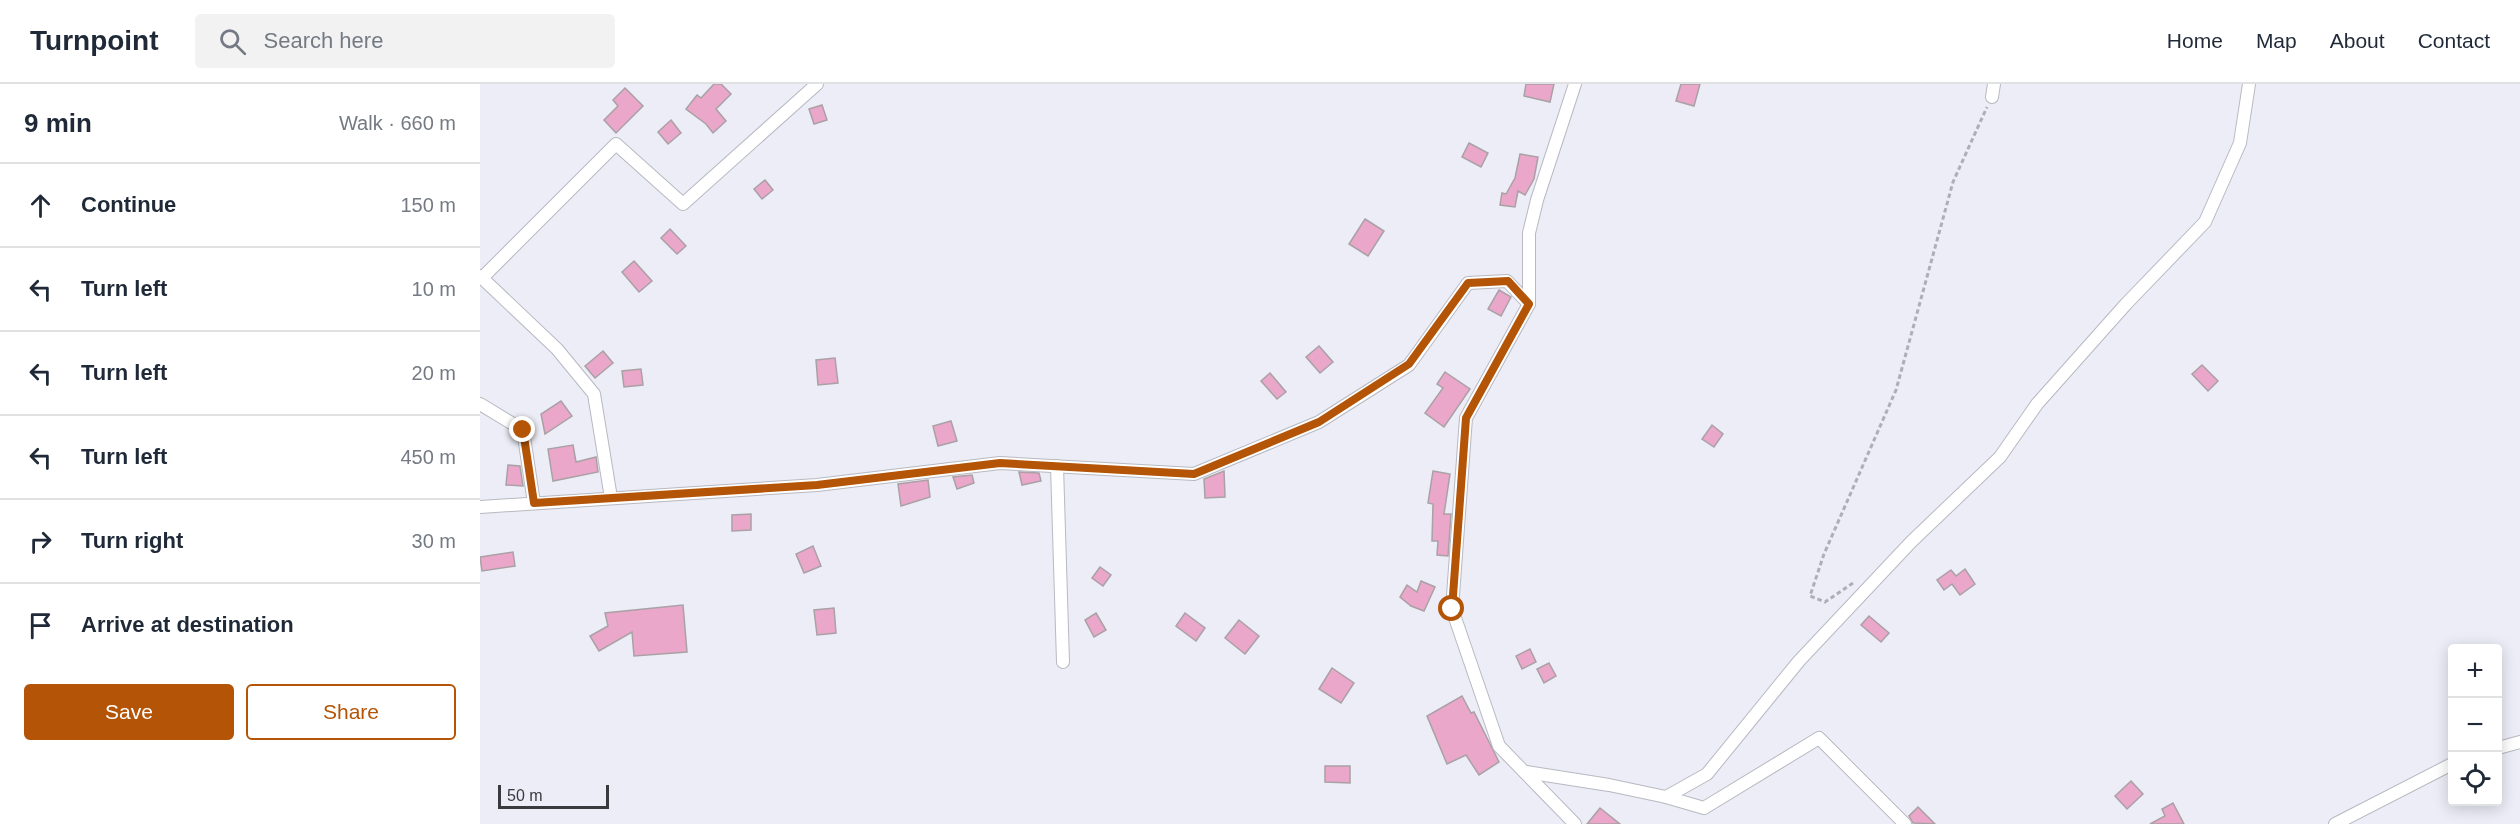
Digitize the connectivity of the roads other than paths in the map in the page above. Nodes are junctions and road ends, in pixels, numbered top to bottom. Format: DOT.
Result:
graph roads {
  1 [pos="817,84"];
  2 [pos="1575,84"];
  3 [pos="1994,84"];
  4 [pos="2249,84"];
  5 [pos="1992,97"];
  6 [pos="481,277"];
  7 [pos="1529,304"];
  8 [pos="480,404"];
  9 [pos="1057,466"];
  10 [pos="611,498"];
  11 [pos="534,503"];
  12 [pos="480,507"];
  13 [pos="1063,662"];
  14 [pos="2520,742"];
  15 [pos="2502,747"];
  16 [pos="2448,766"];
  17 [pos="1526,772"];
  18 [pos="1666,797"];
  19 [pos="1575,824"];
  20 [pos="1905,824"];
  21 [pos="2335,824"];
  1 -- 6 [label="street"];
  2 -- 7 [label="street"];
  3 -- 5 [label="street"];
  4 -- 18 [label="street"];
  6 -- 10 [label="street"];
  7 -- 9 [label="street"];
  7 -- 17 [label="street"];
  8 -- 11 [label="street"];
  9 -- 10 [label="street"];
  9 -- 13 [label="street"];
  10 -- 11 [label="street"];
  11 -- 12 [label="street"];
  14 -- 15 [label="street"];
  16 -- 21 [label="street"];
  17 -- 18 [label="street"];
  17 -- 19 [label="street"];
  18 -- 20 [label="street"];
}
